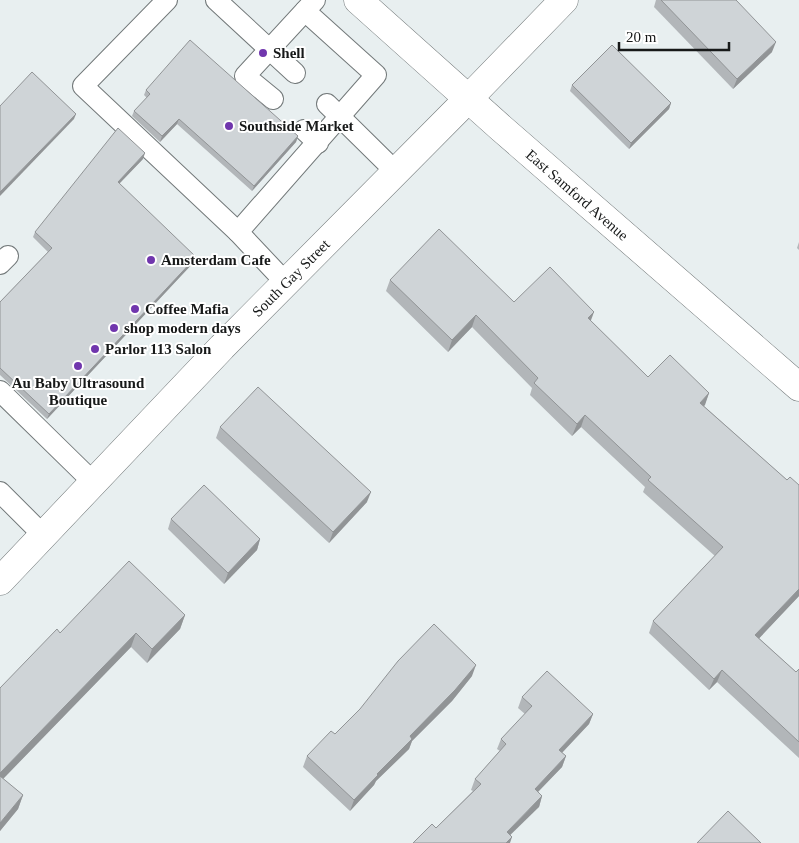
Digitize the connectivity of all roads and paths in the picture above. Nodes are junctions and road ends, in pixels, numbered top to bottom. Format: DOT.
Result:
graph roads {
  1 [pos="167,0"];
  2 [pos="216,0"];
  3 [pos="358,0"];
  4 [pos="564,0"];
  5 [pos="310,6"];
  6 [pos="270,50"];
  7 [pos="294,73"];
  8 [pos="273,99"];
  9 [pos="468,99"];
  10 [pos="334,111"];
  11 [pos="397,172"];
  12 [pos="238,232"];
  13 [pos="286,283"];
  14 [pos="799,388"];
  15 [pos="0,391"];
  16 [pos="94,483"];
  17 [pos="0,492"];
  18 [pos="43,535"];
  19 [pos="0,580"];
  1 -- 12 [label="lane"];
  2 -- 6 [label="lane"];
  3 -- 9 [label="street, East Samford Avenue"];
  4 -- 9 [label="street, South Gay Street"];
  5 -- 6 [label="lane"];
  5 -- 10 [label="lane"];
  6 -- 7 [label="lane"];
  6 -- 8 [label="lane"];
  9 -- 11 [label="street, South Gay Street"];
  9 -- 14 [label="street, East Samford Avenue"];
  10 -- 11 [label="lane"];
  10 -- 12 [label="lane"];
  11 -- 13 [label="street, South Gay Street"];
  12 -- 13 [label="lane"];
  13 -- 16 [label="street, South Gay Street"];
  15 -- 16 [label="lane"];
  16 -- 18 [label="street, South Gay Street"];
  17 -- 18 [label="lane"];
  18 -- 19 [label="street, South Gay Street"];
}
